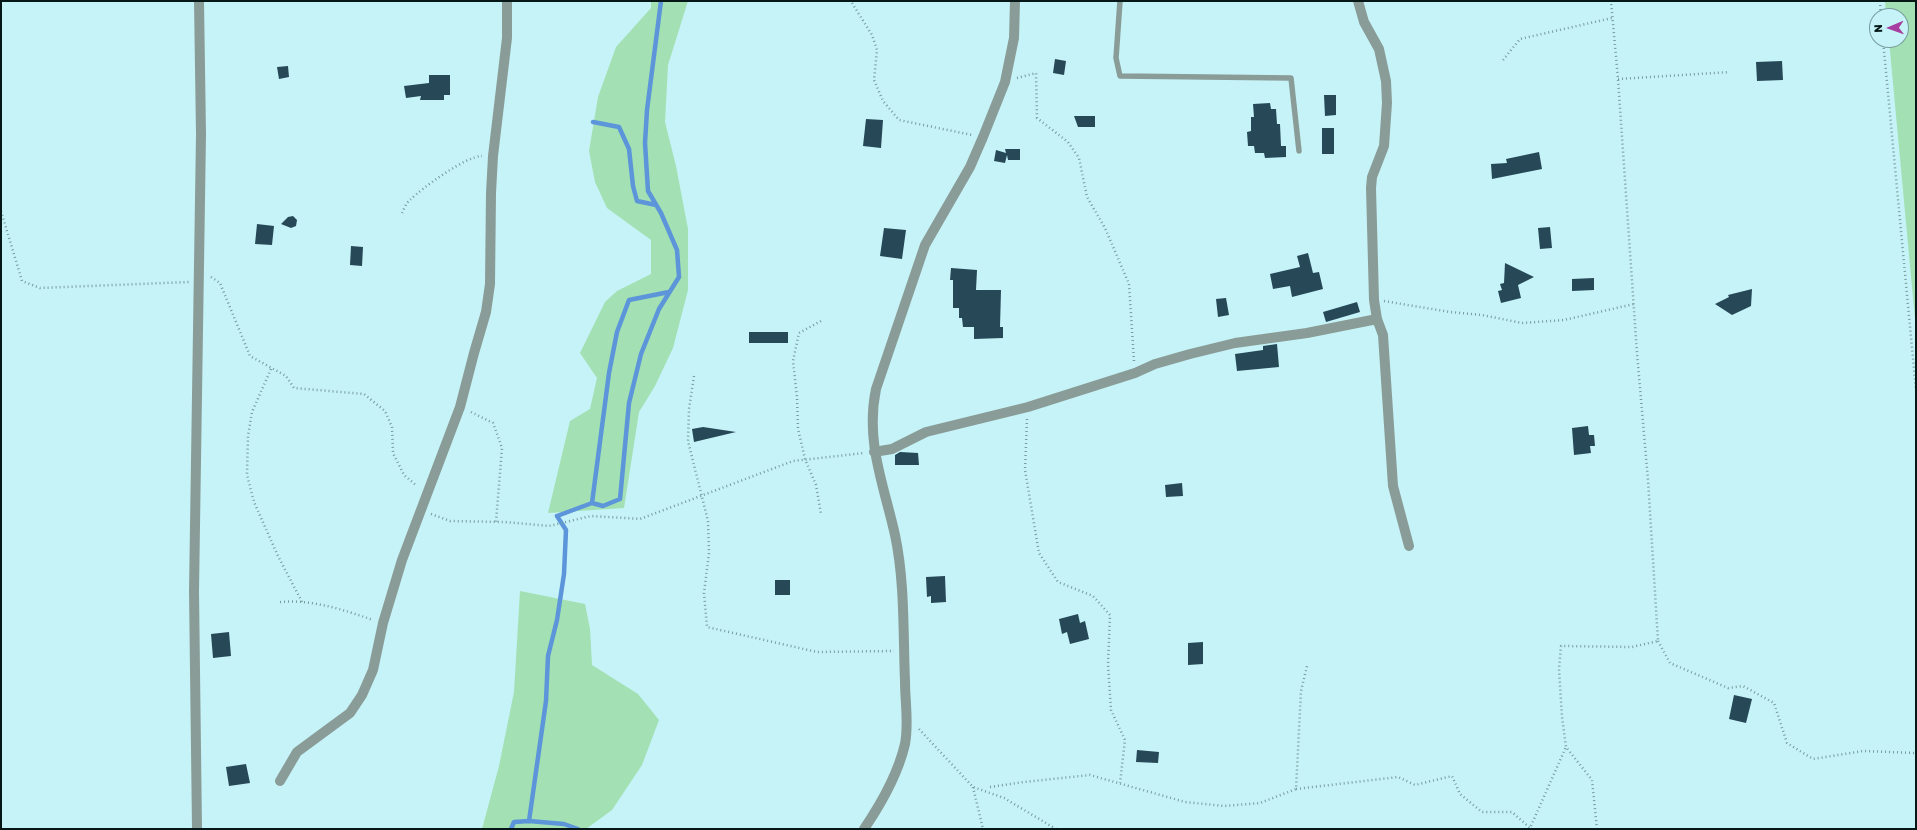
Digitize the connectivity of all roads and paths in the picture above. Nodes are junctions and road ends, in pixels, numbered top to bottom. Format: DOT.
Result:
graph roads {
  1 [pos="199,1"];
  2 [pos="507,1"];
  3 [pos="1015,1"];
  4 [pos="1120,1"];
  5 [pos="1358,1"];
  6 [pos="1611,1"];
  7 [pos="852,3"];
  8 [pos="1612,18"];
  9 [pos="1885,48"];
  10 [pos="1503,60"];
  11 [pos="1729,72"];
  12 [pos="1618,79"];
  13 [pos="1005,82"];
  14 [pos="983,137"];
  15 [pos="1299,151"];
  16 [pos="493,156"];
  17 [pos="1,211"];
  18 [pos="402,214"];
  19 [pos="199,277"];
  20 [pos="1374,300"];
  21 [pos="1634,304"];
  22 [pos="1377,319"];
  23 [pos="821,321"];
  24 [pos="271,369"];
  25 [pos="1135,373"];
  26 [pos="694,376"];
  27 [pos="1916,390"];
  28 [pos="460,407"];
  29 [pos="1028,407"];
  30 [pos="874,452"];
  31 [pos="805,459"];
  32 [pos="426,494"];
  33 [pos="701,496"];
  34 [pos="421,511"];
  35 [pos="821,514"];
  36 [pos="496,522"];
  37 [pos="1409,546"];
  38 [pos="280,602"];
  39 [pos="302,602"];
  40 [pos="383,623"];
  41 [pos="1658,641"];
  42 [pos="904,651"];
  43 [pos="1307,666"];
  44 [pos="906,715"];
  45 [pos="1566,747"];
  46 [pos="1916,753"];
  47 [pos="280,781"];
  48 [pos="1120,783"];
  49 [pos="973,787"];
  50 [pos="990,787"];
  51 [pos="1296,789"];
  52 [pos="197,829"];
  53 [pos="864,829"];
  54 [pos="983,829"];
  55 [pos="1056,829"];
  56 [pos="1597,829"];
  1 -- 19 [label="street"];
  2 -- 16 [label="street"];
  3 -- 13 [label="street"];
  4 -- 15 [label="lane"];
  5 -- 20 [label="street"];
  6 -- 8 [label="path"];
  7 -- 14 [label="path"];
  8 -- 10 [label="path"];
  8 -- 12 [label="path"];
  9 -- 27 [label="path"];
  11 -- 12 [label="path"];
  12 -- 21 [label="path"];
  13 -- 14 [label="street"];
  13 -- 25 [label="path"];
  14 -- 30 [label="street"];
  16 -- 18 [label="path"];
  16 -- 28 [label="street"];
  17 -- 19 [label="path"];
  19 -- 24 [label="path"];
  19 -- 52 [label="street"];
  20 -- 21 [label="path"];
  20 -- 22 [label="street"];
  21 -- 41 [label="path"];
  22 -- 25 [label="street"];
  22 -- 37 [label="street"];
  23 -- 31 [label="path"];
  24 -- 32 [label="path"];
  24 -- 39 [label="path"];
  25 -- 29 [label="street"];
  26 -- 33 [label="path"];
  28 -- 32 [label="street"];
  28 -- 36 [label="path"];
  29 -- 30 [label="street"];
  29 -- 48 [label="path"];
  30 -- 31 [label="path"];
  30 -- 42 [label="street"];
  31 -- 33 [label="path"];
  31 -- 35 [label="path"];
  32 -- 34 [label="street"];
  33 -- 36 [label="path"];
  33 -- 42 [label="path"];
  34 -- 36 [label="path"];
  34 -- 40 [label="street"];
  38 -- 39 [label="path"];
  39 -- 40 [label="path"];
  40 -- 47 [label="street"];
  41 -- 45 [label="path"];
  41 -- 46 [label="path"];
  42 -- 44 [label="street"];
  43 -- 51 [label="path"];
  44 -- 49 [label="path"];
  44 -- 53 [label="street"];
  45 -- 51 [label="path"];
  45 -- 56 [label="path"];
  48 -- 50 [label="path"];
  48 -- 51 [label="path"];
  49 -- 54 [label="path"];
  49 -- 55 [label="path"];
}
